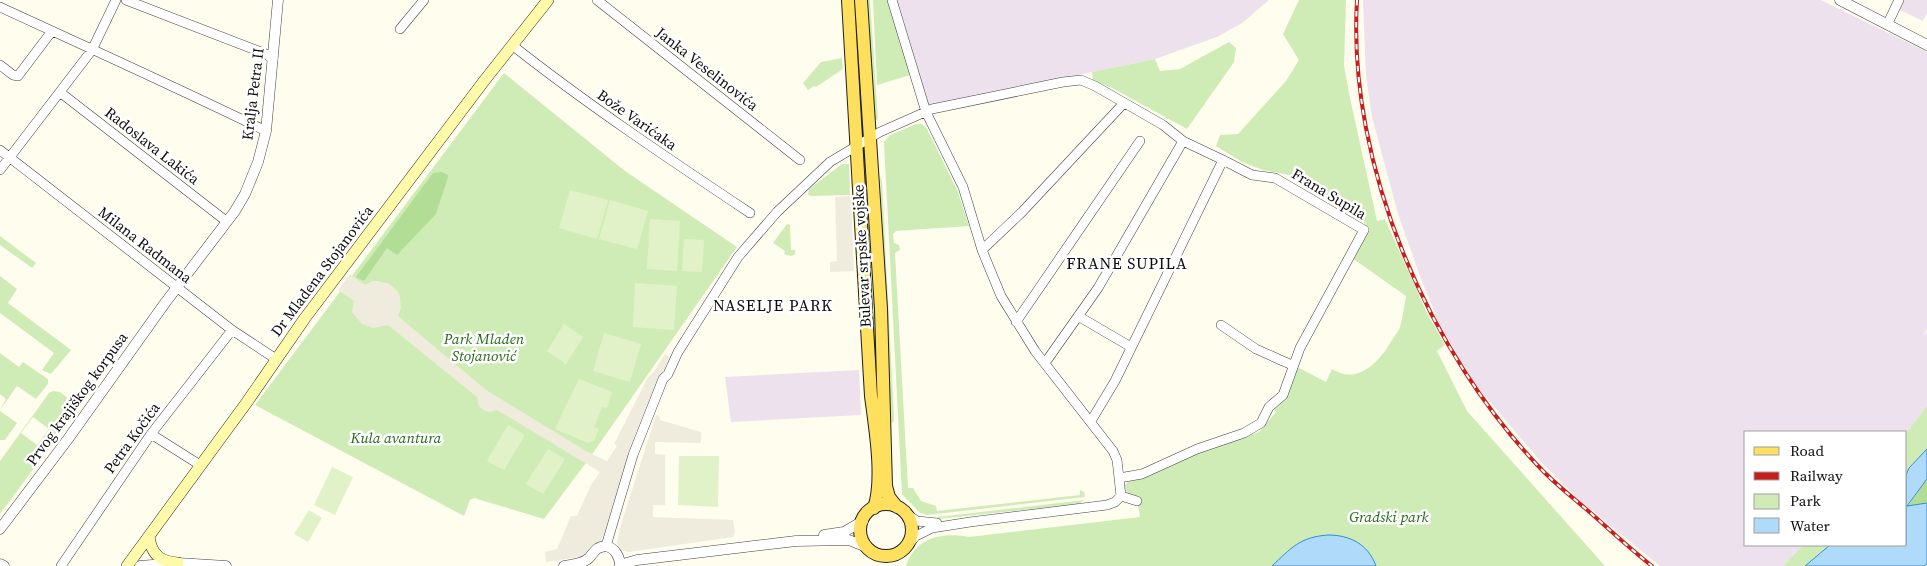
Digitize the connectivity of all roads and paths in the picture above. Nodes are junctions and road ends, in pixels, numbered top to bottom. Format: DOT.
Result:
graph roads {
  1 [pos="116,0"];
  2 [pos="126,0"];
  3 [pos="278,0"];
  4 [pos="424,0"];
  5 [pos="548,0"];
  6 [pos="597,0"];
  7 [pos="848,0"];
  8 [pos="861,0"];
  9 [pos="892,0"];
  10 [pos="1840,0"];
  11 [pos="1899,0"];
  12 [pos="0,7"];
  13 [pos="1887,25"];
  14 [pos="400,29"];
  15 [pos="52,31"];
  16 [pos="512,45"];
  17 [pos="1927,45"];
  18 [pos="92,50"];
  19 [pos="273,59"];
  20 [pos="0,65"];
  21 [pos="61,92"];
  22 [pos="1124,104"];
  23 [pos="926,112"];
  24 [pos="266,130"];
  25 [pos="870,138"];
  26 [pos="1183,140"];
  27 [pos="1140,141"];
  28 [pos="858,145"];
  29 [pos="0,150"];
  30 [pos="10,158"];
  31 [pos="800,160"];
  32 [pos="1223,160"];
  33 [pos="0,170"];
  34 [pos="750,213"];
  35 [pos="226,221"];
  36 [pos="982,250"];
  37 [pos="177,287"];
  38 [pos="1078,316"];
  39 [pos="1016,322"];
  40 [pos="1221,325"];
  41 [pos="232,330"];
  42 [pos="1131,347"];
  43 [pos="276,359"];
  44 [pos="1045,363"];
  45 [pos="1292,365"];
  46 [pos="1091,421"];
  47 [pos="151,434"];
  48 [pos="200,466"];
  49 [pos="1120,478"];
  50 [pos="1121,496"];
  51 [pos="1137,501"];
  52 [pos="874,508"];
  53 [pos="901,510"];
  54 [pos="863,521"];
  55 [pos="970,522"];
  56 [pos="0,529"];
  57 [pos="149,536"];
  58 [pos="796,541"];
  59 [pos="904,549"];
  60 [pos="870,550"];
  61 [pos="608,558"];
  62 [pos="178,563"];
  63 [pos="0,564"];
  64 [pos="4,566"];
  65 [pos="61,566"];
  66 [pos="127,566"];
  67 [pos="140,566"];
  68 [pos="226,566"];
  69 [pos="564,566"];
  70 [pos="572,566"];
  71 [pos="878,566"];
  72 [pos="893,566"];
  1 -- 18 [label="street"];
  2 -- 19 [label="street"];
  3 -- 19 [label="street, Kralja Petra II"];
  4 -- 14 [label="street"];
  5 -- 16 [label="main road, Dr Mladena Stojanovića"];
  6 -- 31 [label="street, Janka Veselinovića"];
  7 -- 28 [label="main road, Bulevar srpske vojske"];
  8 -- 25 [label="main road, Bulevar srpske vojske"];
  9 -- 23 [label="street"];
  10 -- 13 [label="street"];
  11 -- 13 [label="street"];
  12 -- 15 [label="street"];
  13 -- 17 [label="street"];
  15 -- 18 [label="street"];
  15 -- 20 [label="street"];
  16 -- 34 [label="street, Bože Varićaka"];
  16 -- 43 [label="main road, Dr Mladena Stojanovića"];
  18 -- 21 [label="street"];
  18 -- 24 [label="street"];
  19 -- 24 [label="street, Kralja Petra II"];
  21 -- 30 [label="street"];
  21 -- 35 [label="street, Radoslava Lakića"];
  22 -- 23 [label="street, Frana Supila"];
  22 -- 26 [label="street, Frana Supila"];
  22 -- 36 [label="street"];
  23 -- 25 [label="street, Frana Supila"];
  23 -- 36 [label="street"];
  24 -- 35 [label="street, Kralja Petra II"];
  25 -- 28 [label="street, Frana Supila"];
  25 -- 53 [label="main road, Bulevar srpske vojske"];
  26 -- 32 [label="street, Frana Supila"];
  26 -- 38 [label="street"];
  27 -- 39 [label="street"];
  28 -- 52 [label="main road, Bulevar srpske vojske"];
  28 -- 61 [label="street, Frana Supila"];
  29 -- 30 [label="street, Milana Radmana"];
  30 -- 33 [label="street"];
  30 -- 37 [label="street, Milana Radmana"];
  32 -- 42 [label="street"];
  32 -- 45 [label="street, Frana Supila"];
  35 -- 37 [label="street, Kralja Petra II"];
  36 -- 39 [label="street"];
  37 -- 41 [label="street, Milana Radmana"];
  37 -- 56 [label="street, Prvog krajiškog korpusa"];
  38 -- 42 [label="street"];
  38 -- 44 [label="street"];
  39 -- 44 [label="street"];
  40 -- 45 [label="street"];
  41 -- 43 [label="street, Milana Radmana"];
  41 -- 47 [label="street, Petra Kočića"];
  42 -- 46 [label="street"];
  43 -- 48 [label="main road, Dr Mladena Stojanovića"];
  44 -- 46 [label="street"];
  45 -- 49 [label="street, Frana Supila"];
  46 -- 49 [label="street"];
  47 -- 48 [label="street"];
  47 -- 65 [label="street, Petra Kočića"];
  48 -- 57 [label="main road, Dr Mladena Stojanovića"];
  49 -- 50 [label="street"];
  50 -- 51 [label="street"];
  50 -- 55 [label="street"];
  52 -- 53 [label="main road"];
  52 -- 54 [label="main road"];
  53 -- 55 [label="street"];
  53 -- 59 [label="main road, Bulevar srpske vojske"];
  54 -- 58 [label="street"];
  54 -- 60 [label="main road"];
  55 -- 59 [label="street"];
  57 -- 62 [label="main road"];
  57 -- 66 [label="main road, Dr Mladena Stojanovića"];
  58 -- 60 [label="street"];
  58 -- 61 [label="street"];
  59 -- 60 [label="main road"];
  59 -- 72 [label="main road, Bulevar srpske vojske"];
  60 -- 71 [label="main road"];
  61 -- 69 [label="street"];
  61 -- 70 [label="street"];
  62 -- 67 [label="street"];
  62 -- 68 [label="street"];
  63 -- 64 [label="street"];
}
